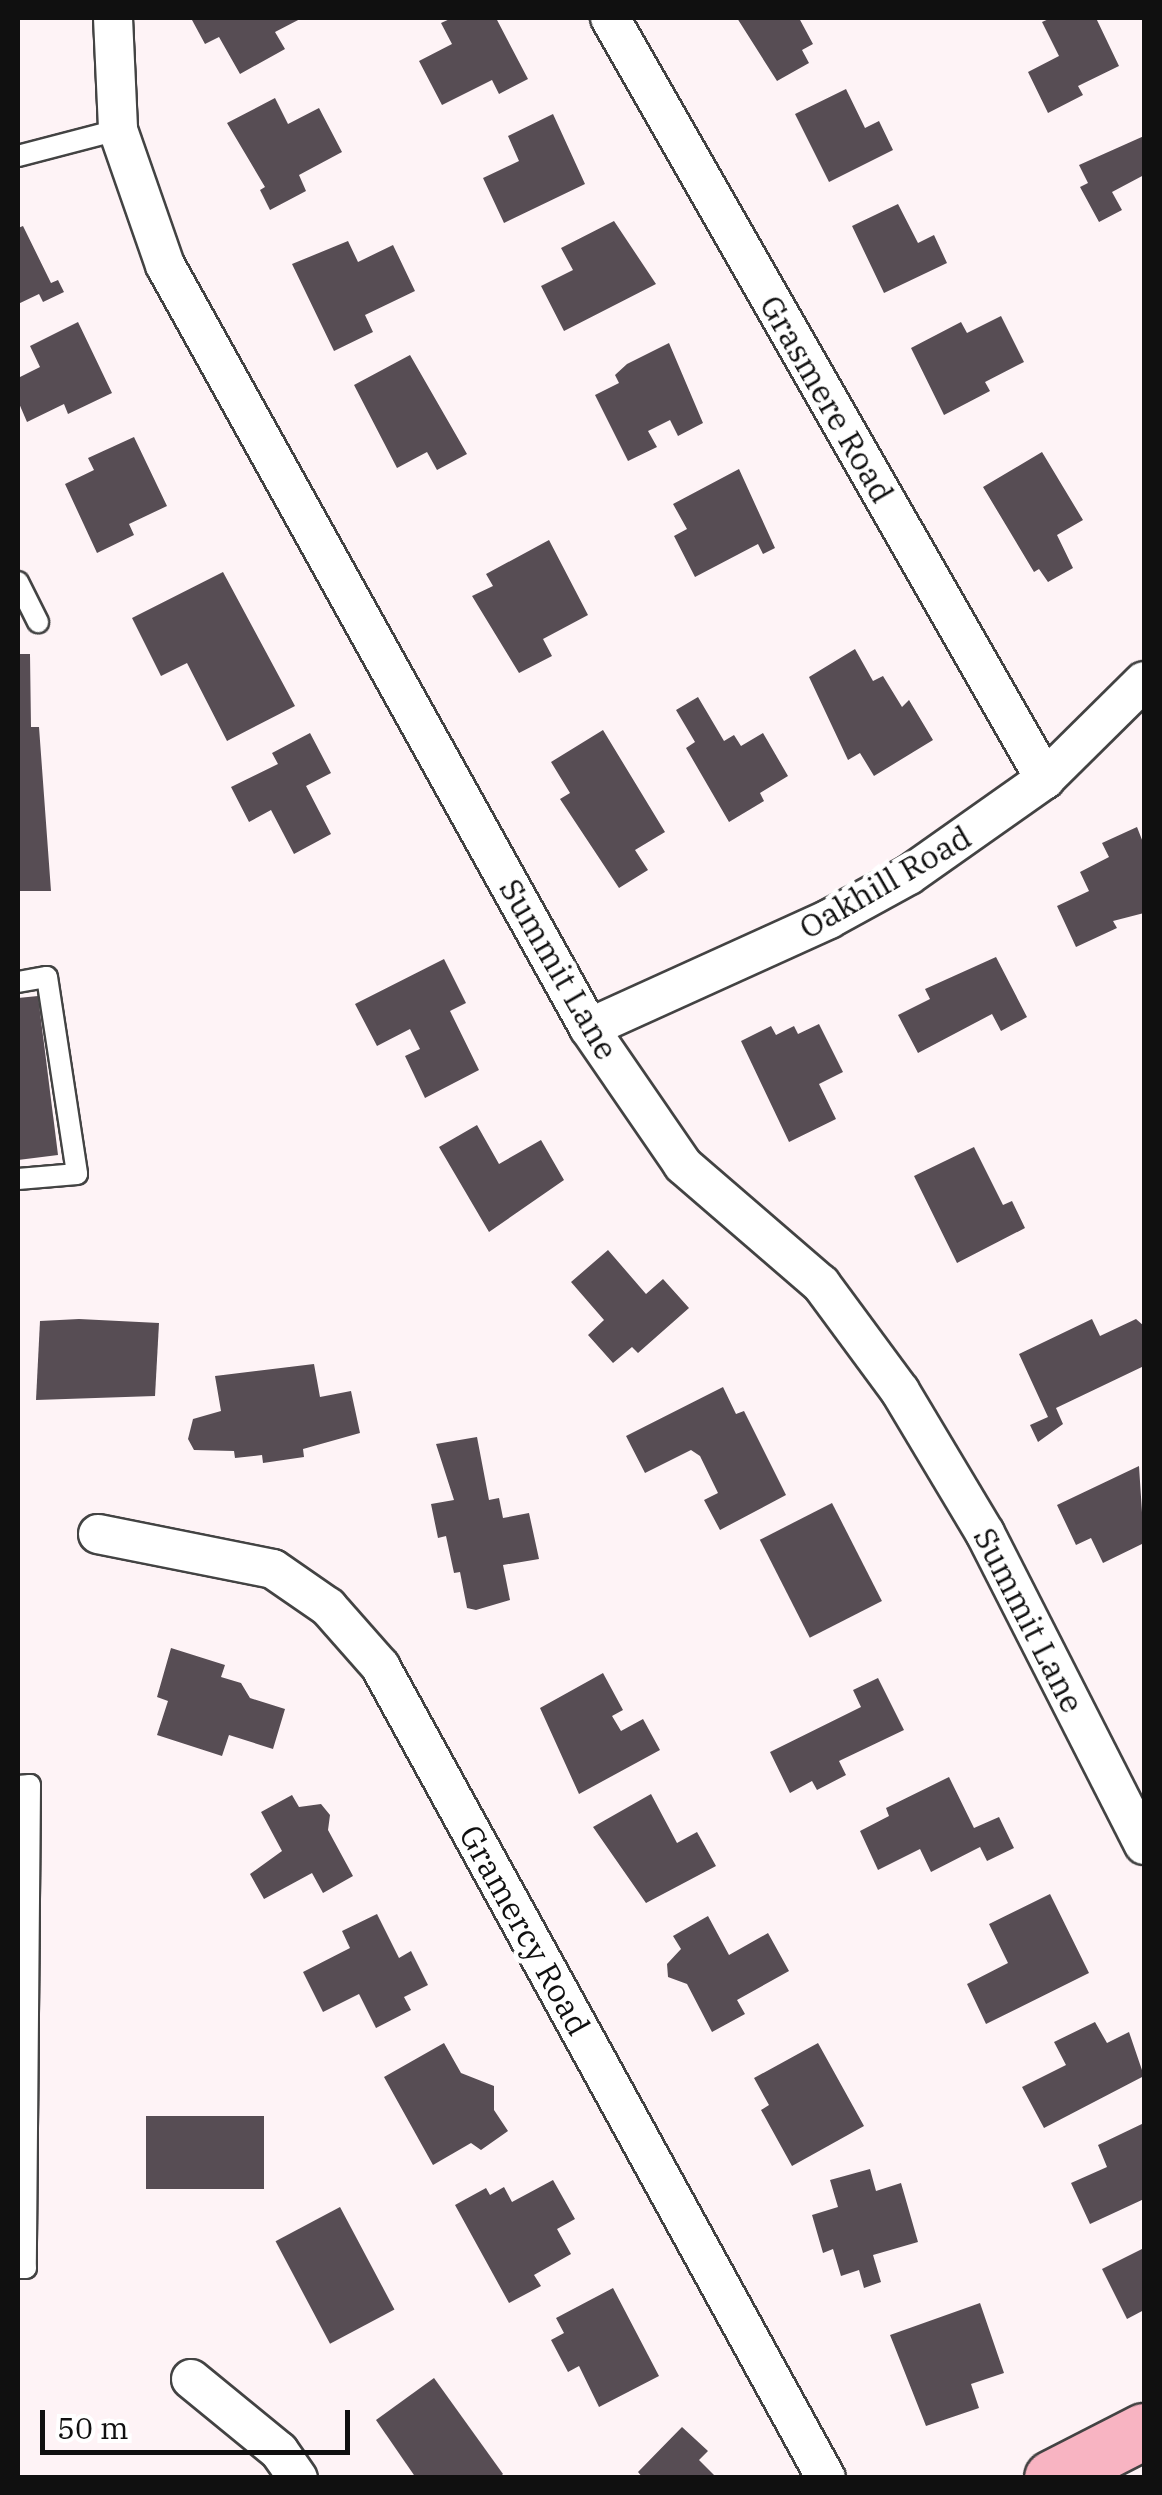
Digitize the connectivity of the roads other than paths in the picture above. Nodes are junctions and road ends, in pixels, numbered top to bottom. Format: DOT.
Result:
graph roads {
  1 [pos="112,18"];
  2 [pos="610,18"];
  3 [pos="118,130"];
  4 [pos="18,156"];
  5 [pos="18,582"];
  6 [pos="38,622"];
  7 [pos="1144,681"];
  8 [pos="1044,779"];
  9 [pos="18,982"];
  10 [pos="589,1028"];
  11 [pos="18,1179"];
  12 [pos="98,1534"];
  13 [pos="18,1786"];
  14 [pos="1144,1846"];
  15 [pos="22,2117"];
  16 [pos="18,2268"];
  17 [pos="191,2379"];
  18 [pos="1144,2431"];
  19 [pos="298,2478"];
  20 [pos="826,2478"];
  21 [pos="1052,2478"];
  1 -- 3 [label="street, Summit Lane"];
  2 -- 8 [label="street, Grasmere Road"];
  3 -- 4 [label="lane"];
  3 -- 10 [label="street, Summit Lane"];
  5 -- 6 [label="lane"];
  7 -- 8 [label="street, Oakhill Road"];
  8 -- 10 [label="street, Oakhill Road"];
  9 -- 11 [label="lane"];
  10 -- 14 [label="street, Summit Lane"];
  12 -- 20 [label="street, Gramercy Road"];
  13 -- 15 [label="lane"];
  15 -- 16 [label="lane"];
  17 -- 19 [label="street"];
  18 -- 21 [label="main road"];
}
